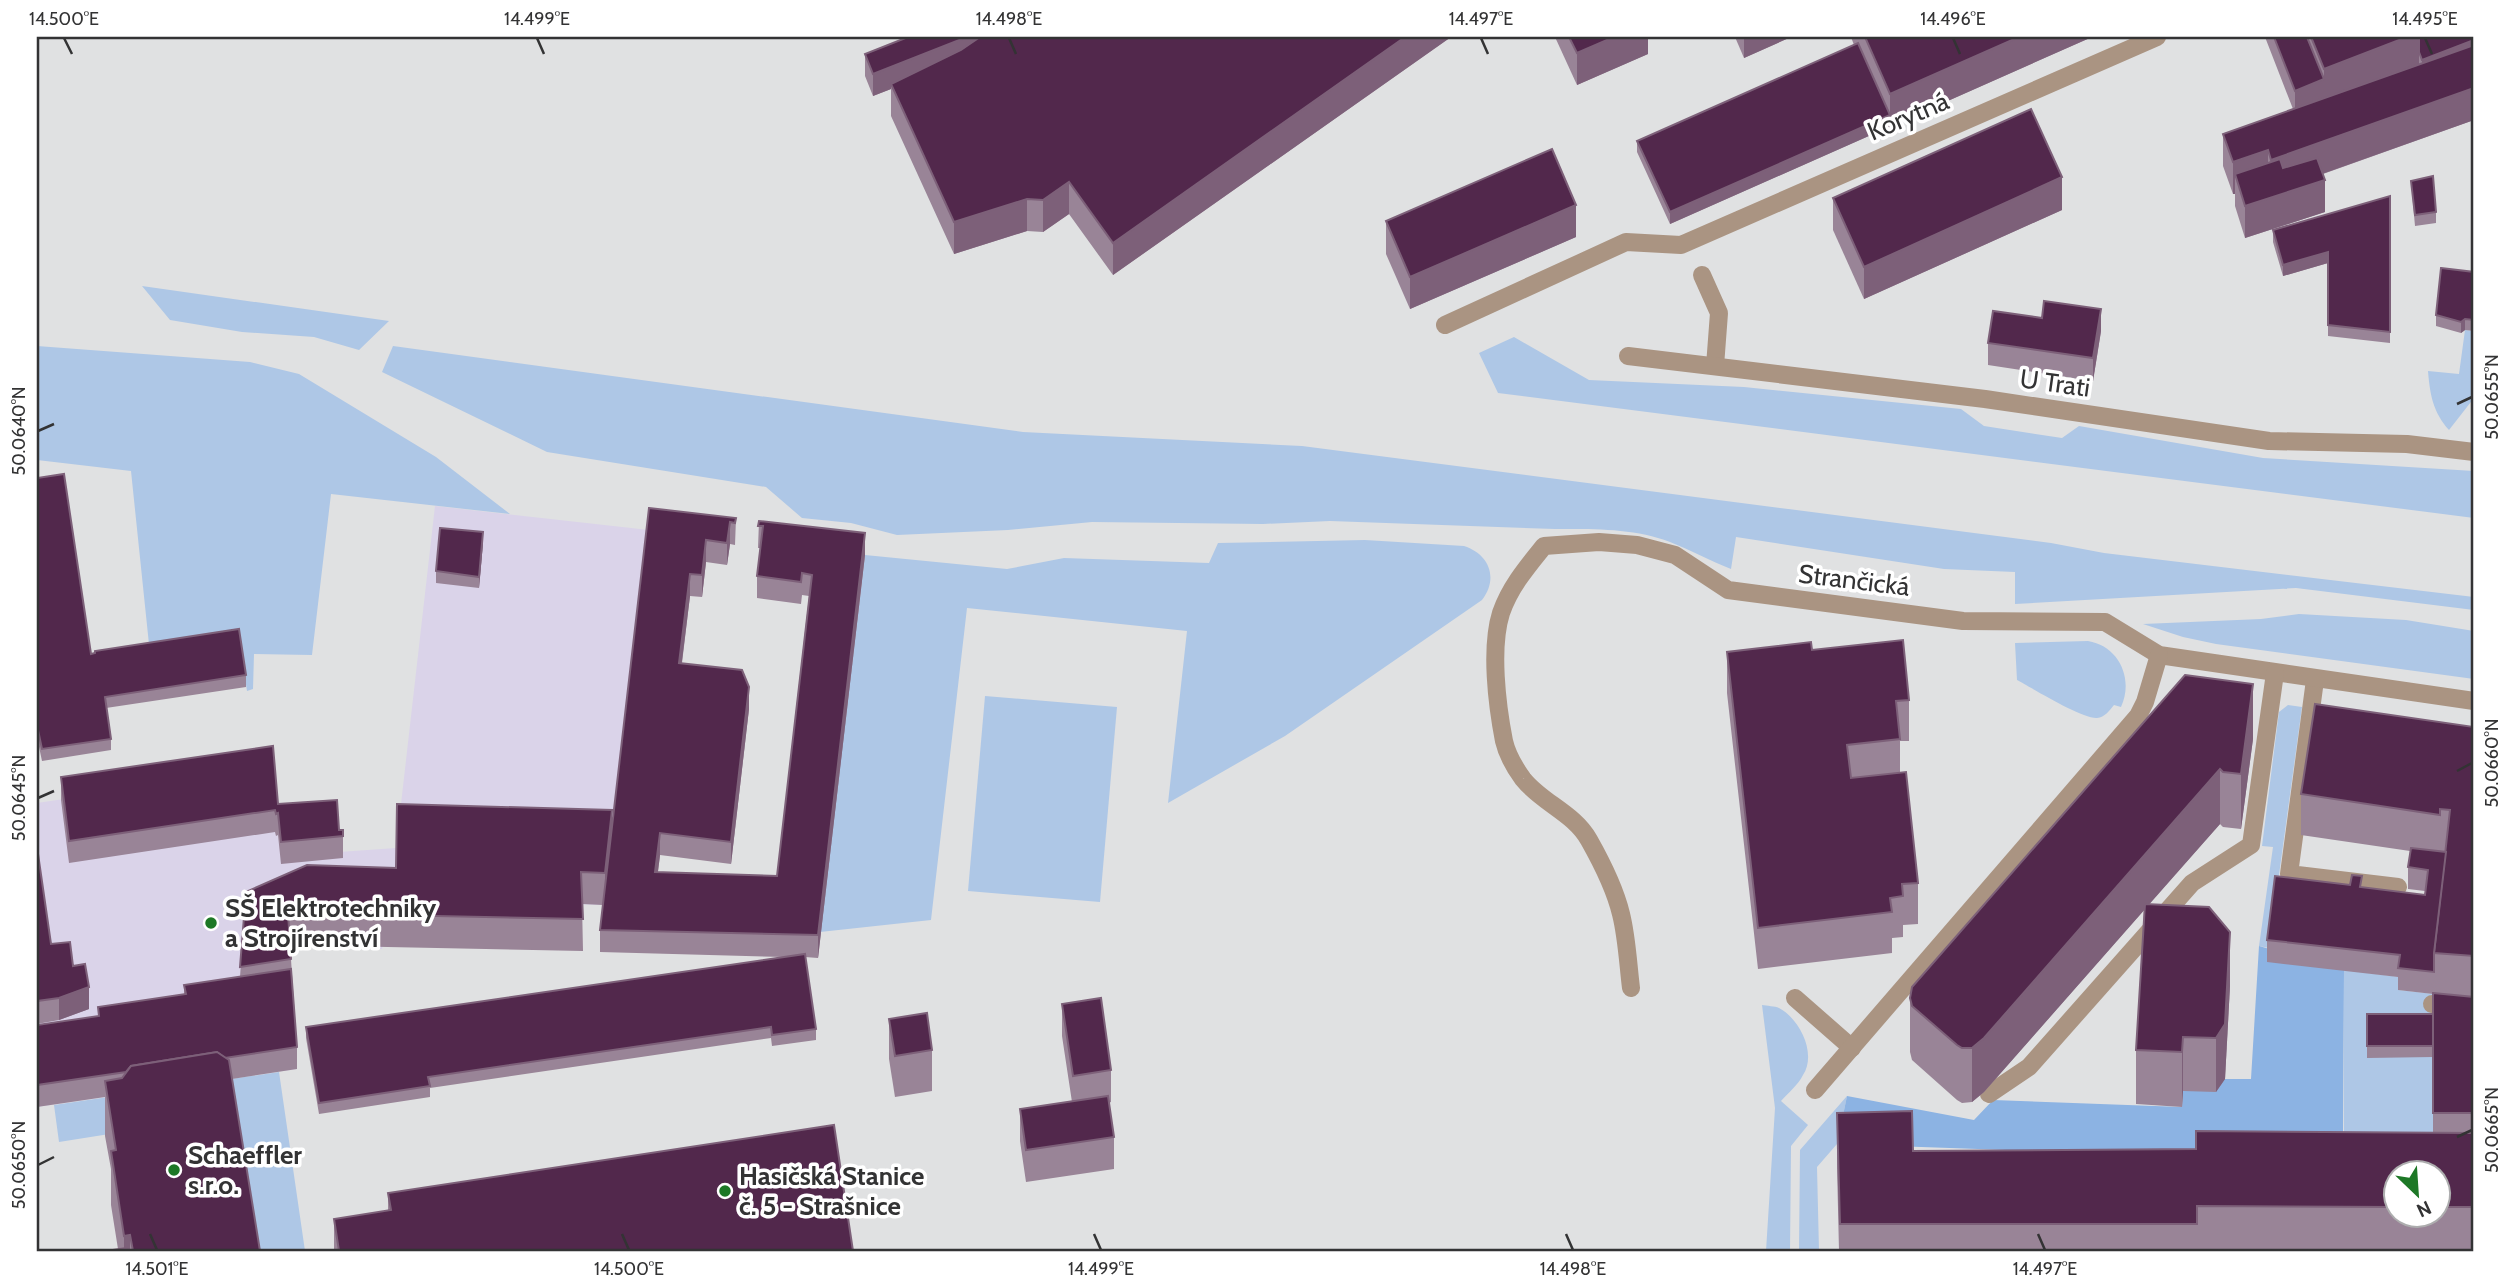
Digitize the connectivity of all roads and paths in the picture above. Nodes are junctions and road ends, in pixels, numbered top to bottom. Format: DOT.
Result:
graph roads {
  1 [pos="2157,37"];
  2 [pos="1702,275"];
  3 [pos="1445,325"];
  4 [pos="1628,356"];
  5 [pos="1715,366"];
  6 [pos="2474,452"];
  7 [pos="2159,656"];
  8 [pos="2275,673"];
  9 [pos="2315,680"];
  10 [pos="2474,701"];
  11 [pos="2398,887"];
  12 [pos="1631,988"];
  13 [pos="1795,998"];
  14 [pos="2432,1003"];
  15 [pos="2474,1007"];
  16 [pos="1852,1048"];
  17 [pos="1815,1090"];
  18 [pos="1989,1094"];
  1 -- 3 [label="street, Korytná"];
  2 -- 5 [label="street"];
  4 -- 5 [label="street, U Trati"];
  5 -- 6 [label="street, U Trati"];
  7 -- 8 [label="street, Strančická"];
  7 -- 12 [label="street, Strančická"];
  7 -- 16 [label="street"];
  8 -- 9 [label="street, Strančická"];
  8 -- 18 [label="street"];
  9 -- 10 [label="street, Strančická"];
  9 -- 11 [label="street"];
  13 -- 16 [label="street"];
  14 -- 15 [label="street"];
  16 -- 17 [label="street"];
}
